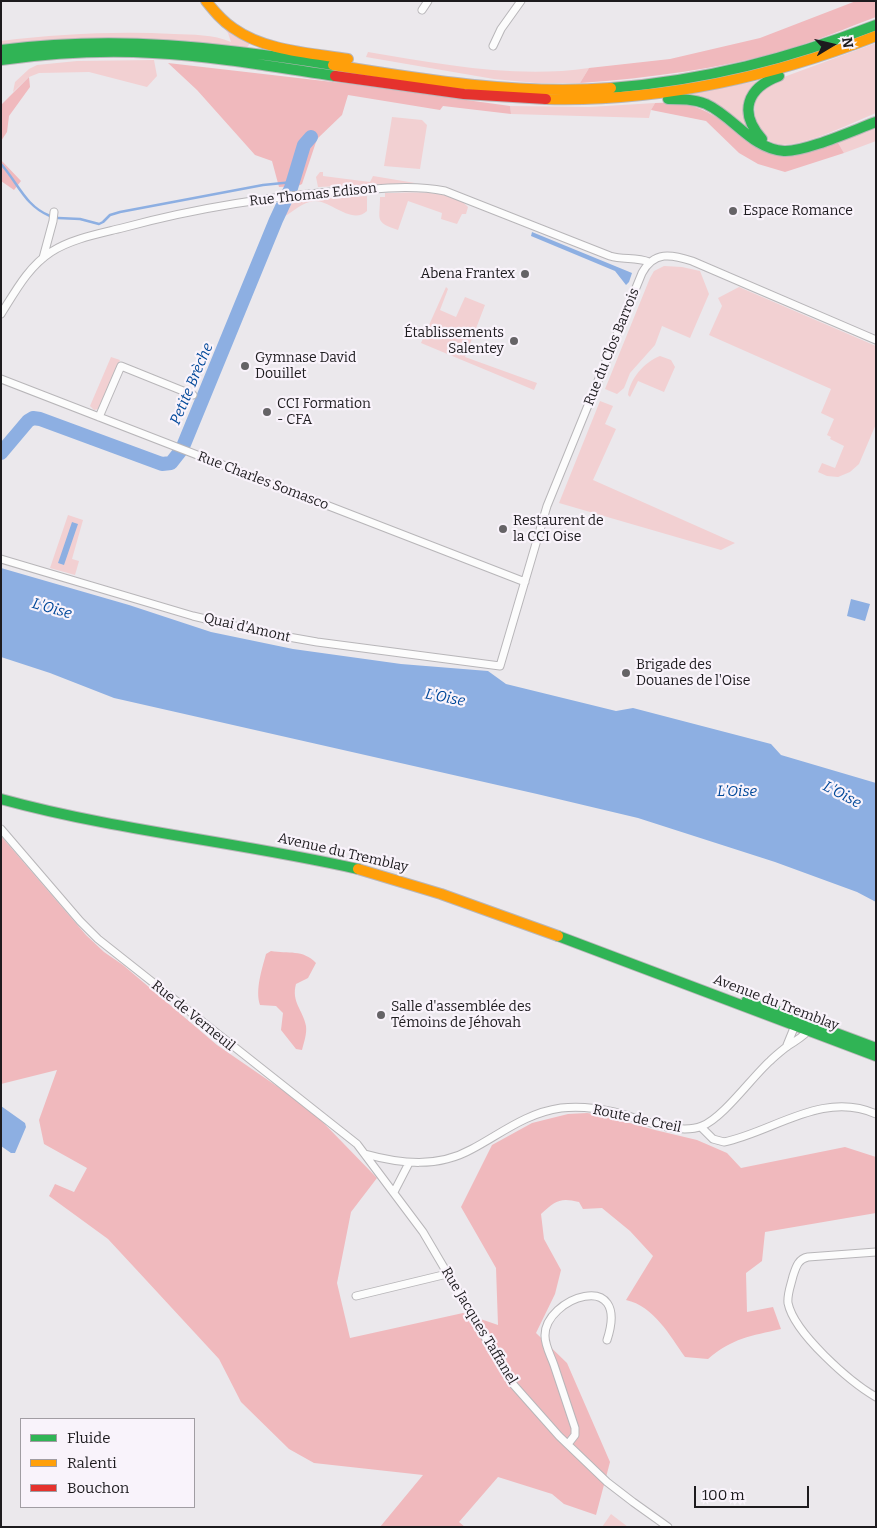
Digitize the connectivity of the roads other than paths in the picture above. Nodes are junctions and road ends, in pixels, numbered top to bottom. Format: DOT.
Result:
graph roads {
  1 [pos="206,1"];
  2 [pos="428,1"];
  3 [pos="521,1"];
  4 [pos="422,10"];
  5 [pos="876,25"];
  6 [pos="876,36"];
  7 [pos="492,46"];
  8 [pos="846,48"];
  9 [pos="1,50"];
  10 [pos="1,60"];
  11 [pos="480,86"];
  12 [pos="596,99"];
  13 [pos="876,116"];
  14 [pos="876,122"];
  15 [pos="54,212"];
  16 [pos="43,258"];
  17 [pos="649,262"];
  18 [pos="1,314"];
  19 [pos="876,340"];
  20 [pos="1,379"];
  21 [pos="192,395"];
  22 [pos="99,417"];
  23 [pos="1,560"];
  24 [pos="525,582"];
  25 [pos="500,666"];
  26 [pos="1,799"];
  27 [pos="1,830"];
  28 [pos="795,1025"];
  29 [pos="810,1029"];
  30 [pos="785,1048"];
  31 [pos="876,1048"];
  32 [pos="876,1056"];
  33 [pos="876,1114"];
  34 [pos="701,1127"];
  35 [pos="365,1154"];
  36 [pos="408,1163"];
  37 [pos="394,1192"];
  38 [pos="876,1252"];
  39 [pos="447,1274"];
  40 [pos="356,1296"];
  41 [pos="608,1340"];
  42 [pos="876,1397"];
  43 [pos="568,1444"];
  44 [pos="668,1527"];
  1 -- 11 [label="main road"];
  2 -- 4 [label="street"];
  3 -- 7 [label="street"];
  5 -- 11 [label="main road"];
  6 -- 8 [label="main road"];
  8 -- 12 [label="main road"];
  8 -- 13 [label="main road"];
  9 -- 11 [label="main road"];
  10 -- 12 [label="main road"];
  12 -- 14 [label="main road"];
  15 -- 16 [label="street"];
  16 -- 17 [label="street, Rue Thomas Edison"];
  16 -- 18 [label="street, Rue Thomas Edison"];
  17 -- 19 [label="street"];
  17 -- 24 [label="street, Rue du Clos Barrois"];
  20 -- 22 [label="street, Rue Charles Somasco"];
  21 -- 22 [label="street"];
  22 -- 24 [label="street, Rue Charles Somasco"];
  23 -- 25 [label="street, Quai d'Amont"];
  24 -- 25 [label="street, Rue du Clos Barrois"];
  26 -- 28 [label="main road, Avenue du Tremblay"];
  27 -- 35 [label="street, Rue de Verneuil"];
  28 -- 29 [label="main road, Avenue du Tremblay"];
  28 -- 30 [label="street, Route de Creil"];
  29 -- 30 [label="street, Route de Creil"];
  29 -- 31 [label="main road, Avenue du Tremblay"];
  29 -- 32 [label="main road, Avenue du Tremblay"];
  30 -- 34 [label="street, Route de Creil"];
  33 -- 34 [label="street"];
  34 -- 36 [label="street, Route de Creil"];
  35 -- 36 [label="street, Route de Creil"];
  35 -- 37 [label="street, Rue de Verneuil"];
  36 -- 37 [label="street"];
  37 -- 39 [label="street, Rue Jacques Taffanel"];
  38 -- 42 [label="street"];
  39 -- 40 [label="street"];
  39 -- 43 [label="street, Rue Jacques Taffanel"];
  41 -- 43 [label="street"];
  43 -- 44 [label="street, Rue Jacques Taffanel"];
}
